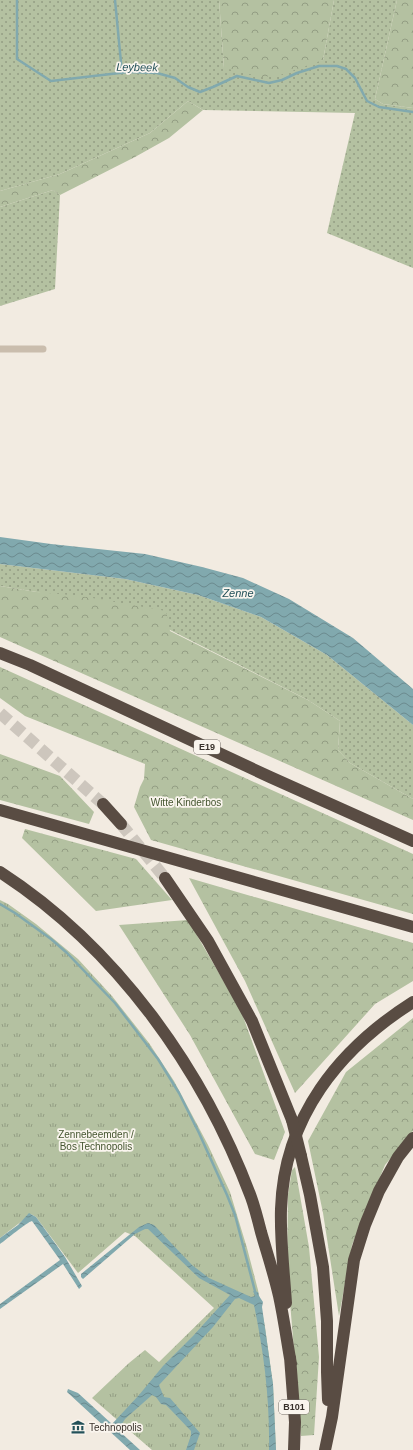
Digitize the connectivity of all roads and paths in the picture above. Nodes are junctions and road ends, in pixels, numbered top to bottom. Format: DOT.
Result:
graph roads {
  1 [pos="0,349"];
  2 [pos="43,349"];
  3 [pos="0,653"];
  4 [pos="103,804"];
  5 [pos="0,810"];
  6 [pos="121,824"];
  7 [pos="413,841"];
  8 [pos="0,872"];
  9 [pos="165,878"];
  10 [pos="413,927"];
  11 [pos="413,1002"];
  12 [pos="413,1138"];
  13 [pos="291,1364"];
  14 [pos="328,1436"];
  15 [pos="294,1450"];
  16 [pos="325,1450"];
  1 -- 2 [label="street"];
  3 -- 7 [label="highway, E19"];
  4 -- 6 [label="highway"];
  5 -- 10 [label="highway"];
  8 -- 13 [label="highway"];
  9 -- 14 [label="highway, bridge"];
  11 -- 13 [label="highway"];
  12 -- 14 [label="highway"];
  13 -- 15 [label="highway, B101"];
  14 -- 16 [label="highway"];
}
